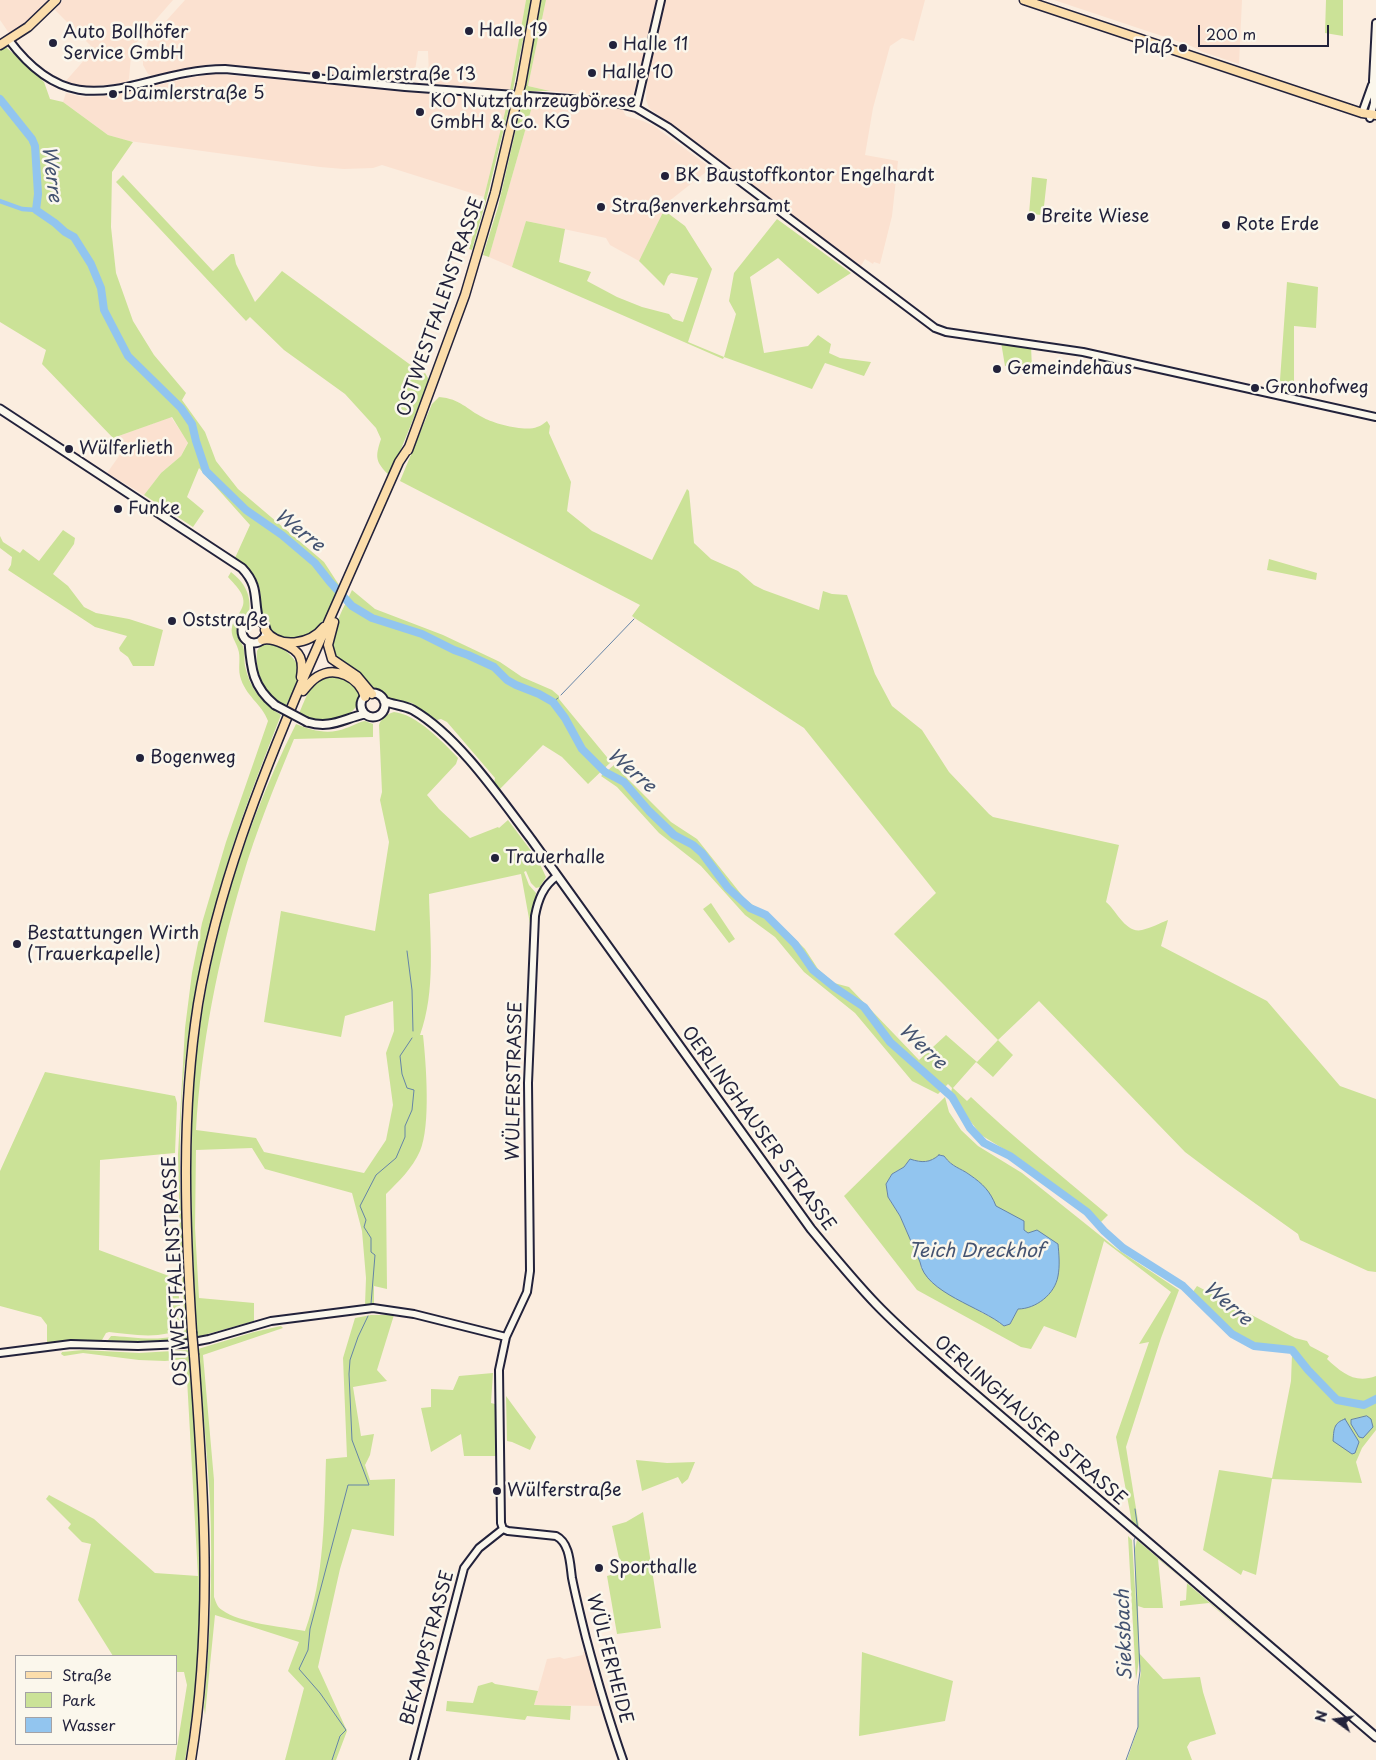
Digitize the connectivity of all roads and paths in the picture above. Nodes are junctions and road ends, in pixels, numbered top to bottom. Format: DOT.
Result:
graph roads {
  1 [pos="56,0"];
  2 [pos="536,0"];
  3 [pos="661,0"];
  4 [pos="1024,0"];
  5 [pos="1376,23"];
  6 [pos="10,40"];
  7 [pos="0,46"];
  8 [pos="1373,81"];
  9 [pos="636,108"];
  10 [pos="1362,113"];
  11 [pos="1373,117"];
  12 [pos="0,409"];
  13 [pos="1376,417"];
  14 [pos="255,621"];
  15 [pos="332,621"];
  16 [pos="265,630"];
  17 [pos="256,641"];
  18 [pos="301,690"];
  19 [pos="368,695"];
  20 [pos="384,701"];
  21 [pos="397,705"];
  22 [pos="384,710"];
  23 [pos="363,711"];
  24 [pos="557,876"];
  25 [pos="506,1337"];
  26 [pos="0,1353"];
  27 [pos="503,1529"];
  28 [pos="1376,1738"];
  29 [pos="191,1760"];
  30 [pos="414,1760"];
  31 [pos="623,1760"];
  1 -- 6 [label="main road"];
  2 -- 15 [label="main road, OSTWESTFALENSTRASSE, bridge"];
  3 -- 9 [label="street"];
  4 -- 10 [label="main road"];
  5 -- 8 [label="street"];
  6 -- 7 [label="main road"];
  6 -- 9 [label="street"];
  8 -- 10 [label="street"];
  8 -- 11 [label="street"];
  9 -- 13 [label="street"];
  10 -- 11 [label="main road"];
  12 -- 14 [label="main road"];
  14 -- 16 [label="main road"];
  14 -- 17 [label="main road"];
  15 -- 16 [label="main road"];
  15 -- 18 [label="main road, OSTWESTFALENSTRASSE"];
  15 -- 19 [label="main road"];
  16 -- 17 [label="main road"];
  17 -- 18 [label="main road"];
  17 -- 23 [label="main road, bridge"];
  18 -- 19 [label="main road"];
  18 -- 29 [label="main road, OSTWESTFALENSTRASSE, bridge"];
  19 -- 20 [label="main road"];
  19 -- 23 [label="main road"];
  20 -- 21 [label="main road, OERLINGHAUSER STRASSE"];
  20 -- 22 [label="main road"];
  21 -- 22 [label="main road"];
  21 -- 24 [label="main road, OERLINGHAUSER STRASSE"];
  22 -- 23 [label="main road"];
  24 -- 25 [label="street, WÜLFERSTRASSE"];
  24 -- 28 [label="main road, OERLINGHAUSER STRASSE"];
  25 -- 26 [label="street"];
  25 -- 27 [label="street, WÜLFERSTRASSE"];
  27 -- 30 [label="street, BEKAMPSTRASSE"];
  27 -- 31 [label="street, WÜLFERHEIDE"];
}
